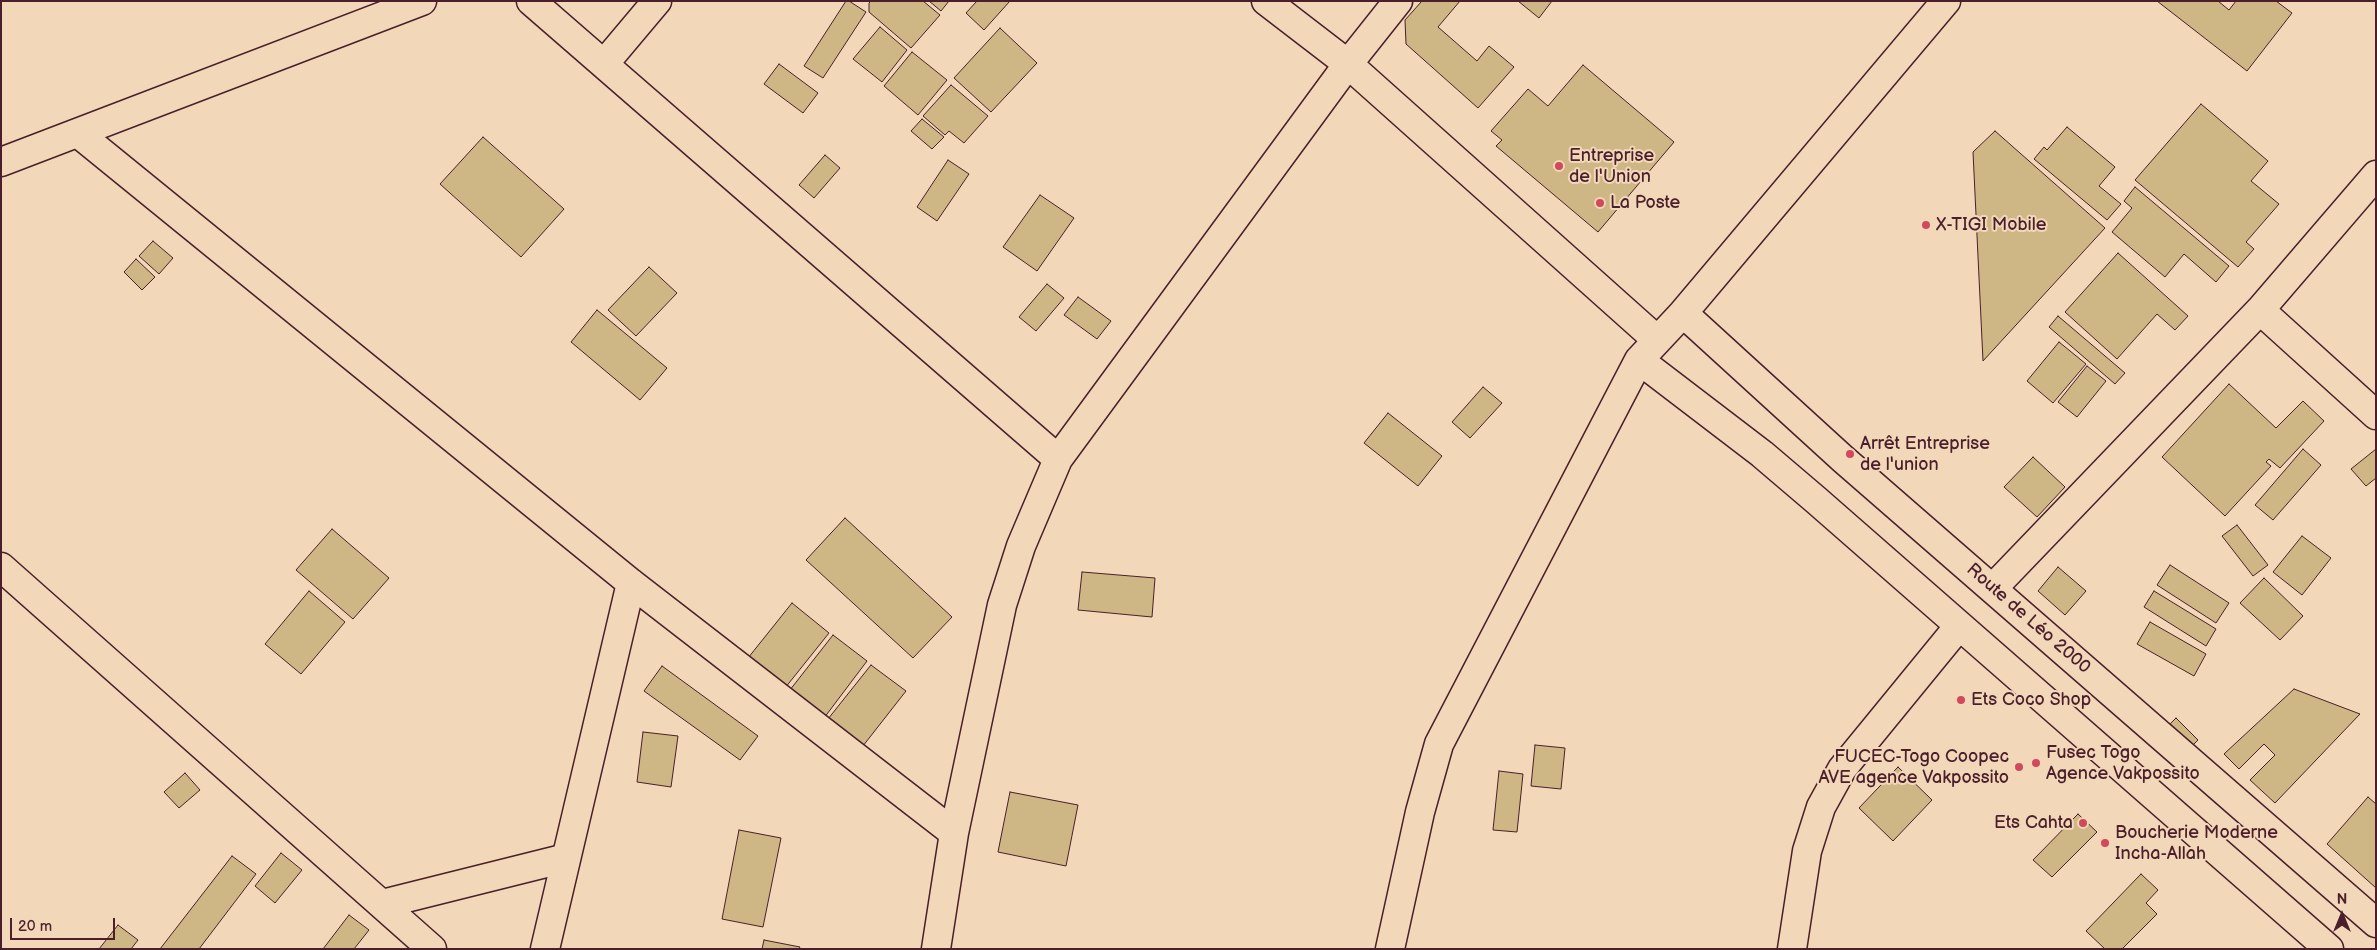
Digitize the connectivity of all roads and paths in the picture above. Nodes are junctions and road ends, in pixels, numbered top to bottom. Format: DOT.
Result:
graph roads {
  1 [pos="422,1"];
  2 [pos="531,1"];
  3 [pos="657,1"];
  4 [pos="1266,1"];
  5 [pos="1398,1"];
  6 [pos="1946,1"];
  7 [pos="604,64"];
  8 [pos="1348,64"];
  9 [pos="79,134"];
  10 [pos="1,162"];
  11 [pos="2376,175"];
  12 [pos="2260,310"];
  13 [pos="1682,313"];
  14 [pos="1648,350"];
  15 [pos="2376,415"];
  16 [pos="1058,459"];
  17 [pos="1,567"];
  18 [pos="631,583"];
  19 [pos="1993,588"];
  20 [pos="1960,626"];
  21 [pos="954,833"];
  22 [pos="566,858"];
  23 [pos="382,904"];
  24 [pos="2376,923"];
  25 [pos="432,949"];
  26 [pos="545,949"];
  27 [pos="936,949"];
  28 [pos="1390,949"];
  29 [pos="1792,949"];
  30 [pos="2329,949"];
  1 -- 9 [label="street"];
  2 -- 7 [label="street"];
  3 -- 7 [label="street"];
  4 -- 8 [label="street"];
  5 -- 8 [label="street"];
  6 -- 13 [label="street"];
  7 -- 16 [label="street"];
  8 -- 14 [label="street"];
  8 -- 16 [label="street"];
  9 -- 10 [label="street"];
  9 -- 18 [label="street"];
  11 -- 12 [label="street"];
  12 -- 15 [label="street"];
  12 -- 19 [label="street"];
  13 -- 14 [label="street"];
  13 -- 19 [label="street, Route de Léo 2000"];
  14 -- 20 [label="street"];
  14 -- 28 [label="street"];
  16 -- 21 [label="street"];
  17 -- 23 [label="street"];
  18 -- 21 [label="street"];
  18 -- 22 [label="street"];
  19 -- 24 [label="street, Route de Léo 2000"];
  20 -- 29 [label="street"];
  20 -- 30 [label="street"];
  21 -- 27 [label="street"];
  22 -- 23 [label="street"];
  22 -- 26 [label="street"];
  23 -- 25 [label="street"];
}
